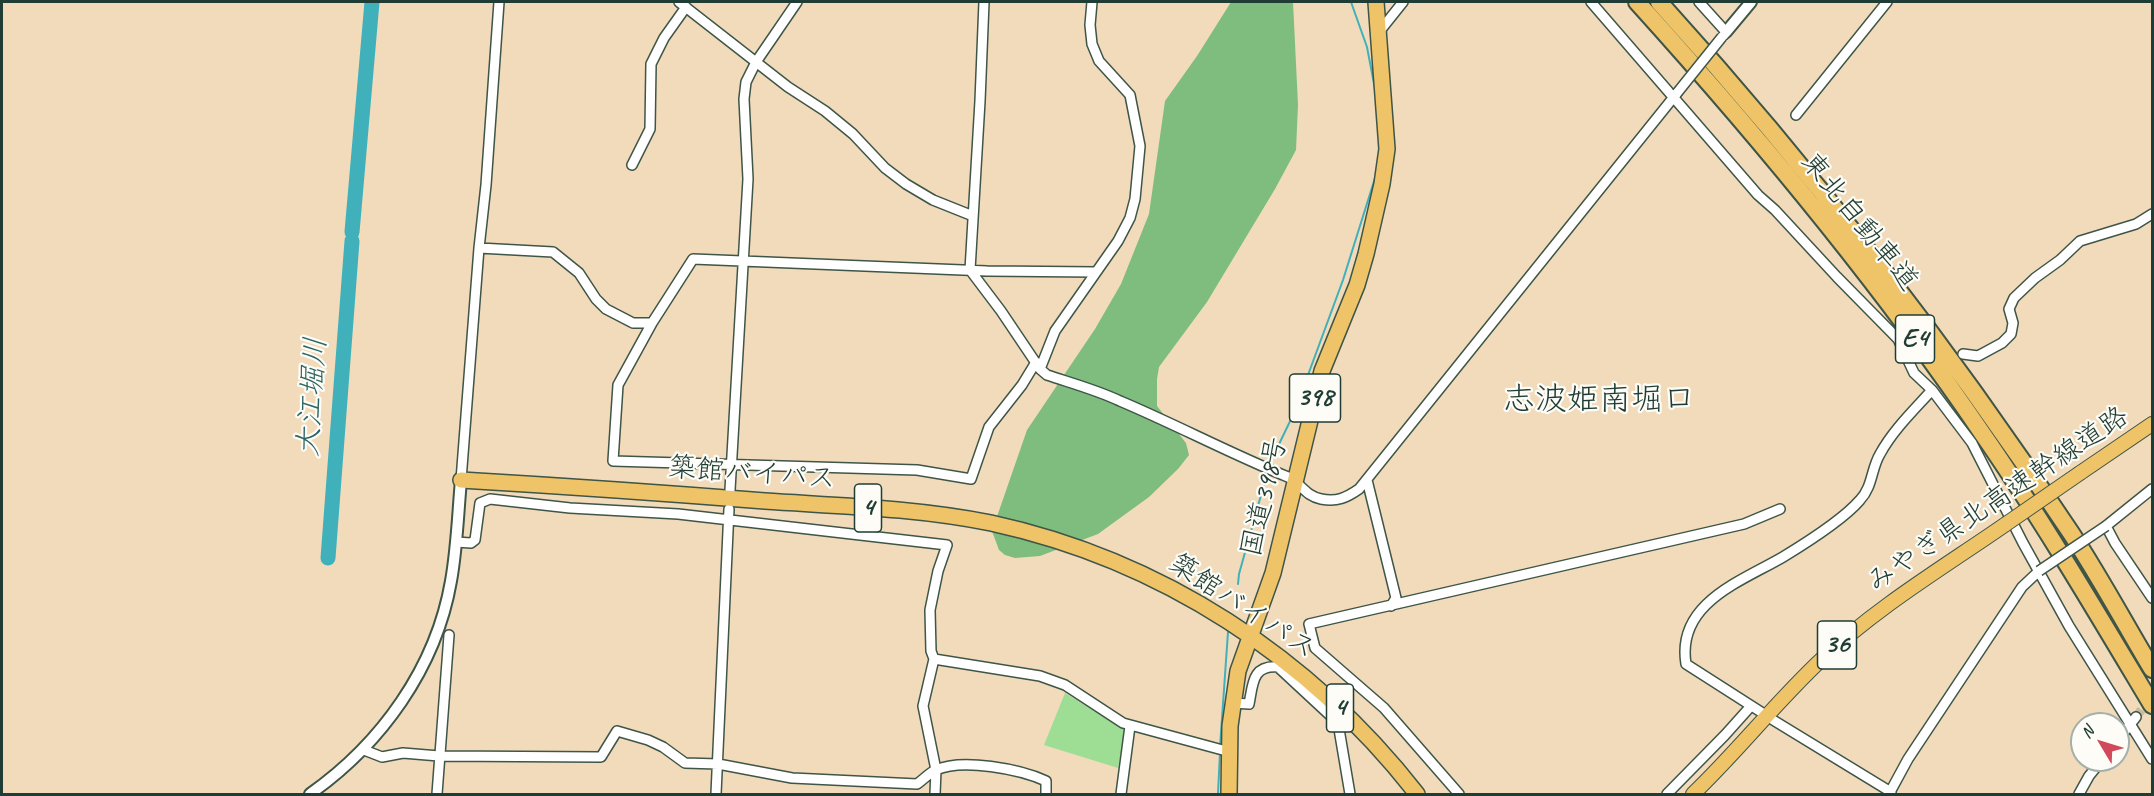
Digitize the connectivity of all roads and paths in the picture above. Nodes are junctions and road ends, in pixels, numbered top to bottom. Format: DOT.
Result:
graph roads {
  1 [pos="499,2"];
  2 [pos="797,2"];
  3 [pos="984,2"];
  4 [pos="1092,2"];
  5 [pos="1376,2"];
  6 [pos="1403,2"];
  7 [pos="1591,2"];
  8 [pos="1637,2"];
  9 [pos="1659,2"];
  10 [pos="1699,2"];
  11 [pos="1750,2"];
  12 [pos="1887,2"];
  13 [pos="682,4"];
  14 [pos="1379,32"];
  15 [pos="1724,34"];
  16 [pos="756,62"];
  17 [pos="1675,95"];
  18 [pos="1796,115"];
  19 [pos="632,165"];
  20 [pos="2152,214"];
  21 [pos="973,216"];
  22 [pos="479,248"];
  23 [pos="742,262"];
  24 [pos="970,270"];
  25 [pos="1096,272"];
  26 [pos="652,323"];
  27 [pos="1963,354"];
  28 [pos="1038,366"];
  29 [pos="1933,377"];
  30 [pos="1924,382"];
  31 [pos="1932,390"];
  32 [pos="2152,424"];
  33 [pos="731,465"];
  34 [pos="461,480"];
  35 [pos="1296,480"];
  36 [pos="1366,480"];
  37 [pos="2152,489"];
  38 [pos="730,490"];
  39 [pos="729,509"];
  40 [pos="1780,509"];
  41 [pos="729,521"];
  42 [pos="2106,526"];
  43 [pos="456,542"];
  44 [pos="2039,572"];
  45 [pos="2152,598"];
  46 [pos="1391,606"];
  47 [pos="449,635"];
  48 [pos="1251,636"];
  49 [pos="933,659"];
  50 [pos="2152,669"];
  51 [pos="1233,703"];
  52 [pos="1751,705"];
  53 [pos="2152,705"];
  54 [pos="1761,712"];
  55 [pos="1773,720"];
  56 [pos="2133,721"];
  57 [pos="2130,725"];
  58 [pos="1131,726"];
  59 [pos="364,750"];
  60 [pos="1226,751"];
  61 [pos="440,756"];
  62 [pos="2152,759"];
  63 [pos="718,764"];
  64 [pos="936,770"];
  65 [pos="2092,772"];
  66 [pos="1890,793"];
  67 [pos="310,795"];
  68 [pos="437,795"];
  69 [pos="716,795"];
  70 [pos="935,795"];
  71 [pos="1046,795"];
  72 [pos="1121,795"];
  73 [pos="1229,795"];
  74 [pos="1350,795"];
  75 [pos="1417,795"];
  76 [pos="1459,795"];
  77 [pos="1667,795"];
  78 [pos="1693,795"];
  79 [pos="2079,795"];
  1 -- 22 [label="street"];
  2 -- 16 [label="street"];
  3 -- 21 [label="street"];
  4 -- 25 [label="street"];
  5 -- 14 [label="highway, 国道398号 / 398"];
  6 -- 14 [label="street"];
  7 -- 17 [label="street"];
  8 -- 53 [label="highway, 東北自動車道 / E4"];
  9 -- 50 [label="highway, 東北自動車道 / E4"];
  10 -- 15 [label="street"];
  11 -- 15 [label="street"];
  12 -- 18 [label="street"];
  13 -- 16 [label="street"];
  13 -- 19 [label="street"];
  14 -- 35 [label="highway, 国道398号 / 398"];
  15 -- 17 [label="street, bridge"];
  16 -- 21 [label="street"];
  16 -- 23 [label="street"];
  17 -- 30 [label="street"];
  17 -- 36 [label="street"];
  20 -- 27 [label="street"];
  21 -- 24 [label="street"];
  22 -- 26 [label="street"];
  22 -- 34 [label="street"];
  23 -- 24 [label="street"];
  23 -- 26 [label="street"];
  23 -- 33 [label="street"];
  24 -- 25 [label="street"];
  24 -- 28 [label="street"];
  25 -- 28 [label="street"];
  26 -- 33 [label="street"];
  28 -- 33 [label="street"];
  28 -- 35 [label="street"];
  29 -- 30 [label="street"];
  30 -- 31 [label="street"];
  31 -- 44 [label="street"];
  31 -- 52 [label="street"];
  32 -- 78 [label="main road, みやぎ県北高速幹線道路 / 36, bridge"];
  33 -- 38 [label="street"];
  34 -- 43 [label="street"];
  34 -- 48 [label="highway, 築館バイパス / 4"];
  35 -- 36 [label="street"];
  35 -- 48 [label="highway, 国道398号 / 398"];
  36 -- 46 [label="street"];
  37 -- 42 [label="street"];
  39 -- 41 [label="street"];
  40 -- 46 [label="street"];
  41 -- 43 [label="street"];
  41 -- 49 [label="street"];
  41 -- 63 [label="street"];
  42 -- 44 [label="street, bridge"];
  42 -- 45 [label="street"];
  43 -- 59 [label="street"];
  44 -- 56 [label="street"];
  44 -- 66 [label="street"];
  46 -- 76 [label="street"];
  47 -- 61 [label="street"];
  48 -- 51 [label="highway, 国道398号 / 398"];
  48 -- 75 [label="highway, 築館バイパス / 4"];
  49 -- 58 [label="street"];
  49 -- 64 [label="street"];
  51 -- 60 [label="highway, 国道398号 / 398"];
  51 -- 74 [label="street"];
  52 -- 54 [label="street"];
  52 -- 77 [label="street"];
  55 -- 66 [label="street"];
  56 -- 57 [label="street"];
  56 -- 62 [label="street"];
  58 -- 60 [label="street"];
  58 -- 72 [label="street"];
  59 -- 61 [label="street"];
  59 -- 67 [label="street"];
  60 -- 73 [label="highway, 国道398号 / 398"];
  61 -- 63 [label="street"];
  61 -- 68 [label="street"];
  63 -- 64 [label="street"];
  63 -- 69 [label="street"];
  64 -- 70 [label="street"];
  64 -- 71 [label="street"];
  65 -- 79 [label="street"];
}
